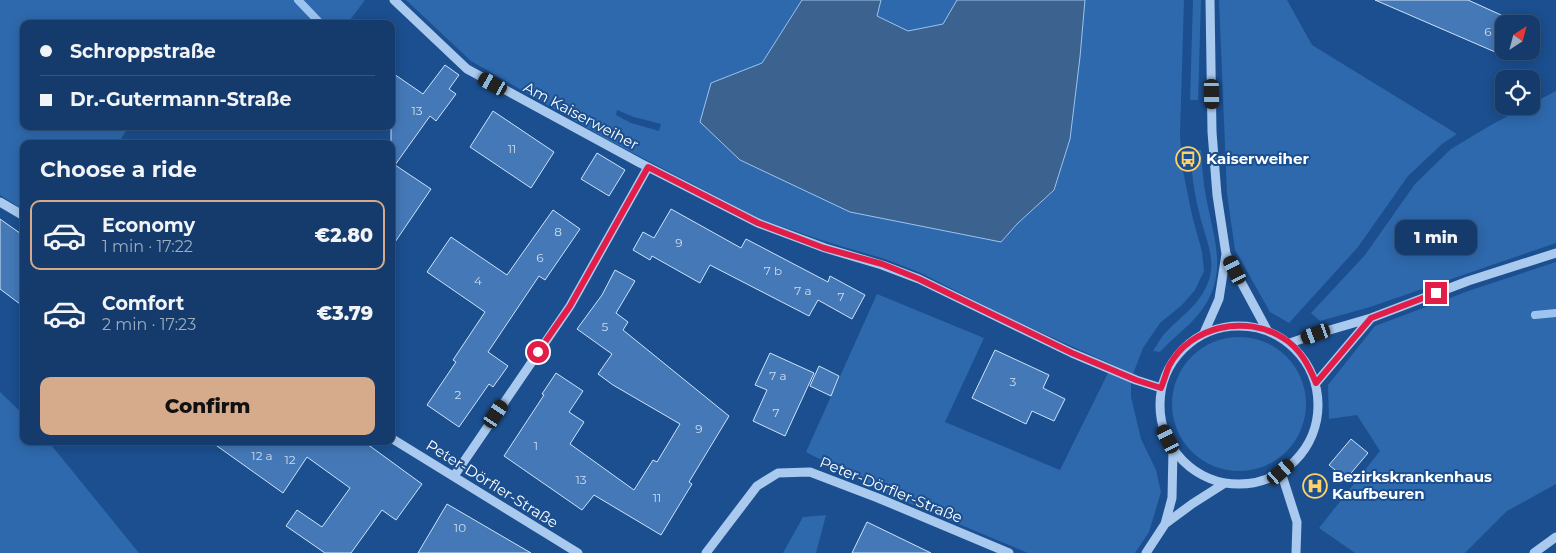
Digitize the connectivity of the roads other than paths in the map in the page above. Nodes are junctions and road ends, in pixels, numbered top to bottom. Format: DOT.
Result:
graph roads {
  1 [pos="394,0"];
  2 [pos="1210,0"];
  3 [pos="648,167"];
  4 [pos="0,202"];
  5 [pos="20,214"];
  6 [pos="1556,252"];
  7 [pos="1226,254"];
  8 [pos="1371,318"];
  9 [pos="1267,330"];
  10 [pos="1204,333"];
  11 [pos="1290,343"];
  12 [pos="1316,383"];
  13 [pos="1161,388"];
  14 [pos="395,440"];
  15 [pos="1173,449"];
  16 [pos="1281,472"];
  17 [pos="454,476"];
  18 [pos="1225,483"];
  19 [pos="1165,524"];
  20 [pos="1556,537"];
  21 [pos="578,553"];
  22 [pos="706,553"];
  23 [pos="1009,553"];
  24 [pos="1146,553"];
  25 [pos="1296,553"];
  26 [pos="1534,553"];
  1 -- 3 [label="street, Am Kaiserweiher"];
  2 -- 7 [label="street"];
  3 -- 13 [label="street, Am Kaiserweiher"];
  3 -- 17 [label="street"];
  4 -- 5 [label="street"];
  6 -- 8 [label="street"];
  7 -- 9 [label="street"];
  7 -- 10 [label="street"];
  8 -- 11 [label="street"];
  8 -- 12 [label="street"];
  9 -- 10 [label="street"];
  9 -- 11 [label="street"];
  10 -- 13 [label="street"];
  11 -- 12 [label="street"];
  12 -- 16 [label="street"];
  13 -- 15 [label="street"];
  14 -- 17 [label="street, Peter-Dörfler-Straße"];
  15 -- 18 [label="street"];
  15 -- 19 [label="street"];
  16 -- 18 [label="street"];
  16 -- 25 [label="street"];
  17 -- 21 [label="street, Peter-Dörfler-Straße"];
  18 -- 19 [label="street"];
  19 -- 24 [label="street"];
  20 -- 26 [label="street"];
  22 -- 23 [label="street, Peter-Dörfler-Straße"];
}
